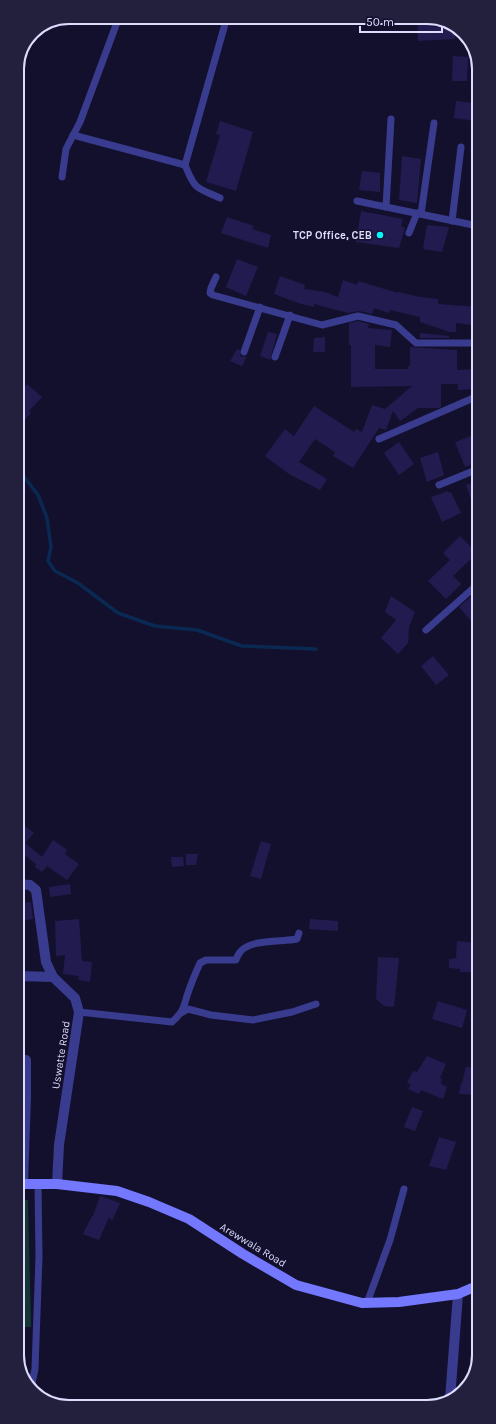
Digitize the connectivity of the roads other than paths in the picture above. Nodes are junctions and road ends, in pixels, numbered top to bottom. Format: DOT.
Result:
graph roads {
  1 [pos="116,24"];
  2 [pos="225,24"];
  3 [pos="390,118"];
  4 [pos="434,123"];
  5 [pos="73,135"];
  6 [pos="461,147"];
  7 [pos="184,165"];
  8 [pos="62,177"];
  9 [pos="220,198"];
  10 [pos="357,201"];
  11 [pos="386,207"];
  12 [pos="419,214"];
  13 [pos="452,221"];
  14 [pos="472,225"];
  15 [pos="409,233"];
  16 [pos="216,277"];
  17 [pos="260,307"];
  18 [pos="290,315"];
  19 [pos="472,343"];
  20 [pos="244,352"];
  21 [pos="275,357"];
  22 [pos="472,399"];
  23 [pos="379,439"];
  24 [pos="472,471"];
  25 [pos="439,485"];
  26 [pos="472,589"];
  27 [pos="426,630"];
  28 [pos="24,884"];
  29 [pos="299,933"];
  30 [pos="24,976"];
  31 [pos="53,977"];
  32 [pos="316,1004"];
  33 [pos="79,1012"];
  34 [pos="181,1013"];
  35 [pos="26,1060"];
  36 [pos="24,1131"];
  37 [pos="24,1184"];
  38 [pos="38,1184"];
  39 [pos="57,1184"];
  40 [pos="404,1189"];
  41 [pos="472,1288"];
  42 [pos="458,1294"];
  43 [pos="367,1303"];
  44 [pos="32,1381"];
  45 [pos="450,1393"];
  1 -- 5 [label="lane"];
  2 -- 7 [label="lane"];
  3 -- 11 [label="lane"];
  4 -- 12 [label="lane"];
  5 -- 7 [label="lane"];
  5 -- 8 [label="lane"];
  6 -- 13 [label="lane"];
  7 -- 9 [label="lane"];
  10 -- 11 [label="lane"];
  11 -- 12 [label="lane"];
  12 -- 13 [label="lane"];
  12 -- 15 [label="lane"];
  13 -- 14 [label="lane"];
  16 -- 17 [label="lane"];
  17 -- 18 [label="lane"];
  17 -- 20 [label="lane"];
  18 -- 19 [label="lane"];
  18 -- 21 [label="lane"];
  22 -- 23 [label="lane"];
  24 -- 25 [label="lane"];
  26 -- 27 [label="lane"];
  28 -- 31 [label="street, Uswatte Road"];
  29 -- 34 [label="lane"];
  30 -- 31 [label="street"];
  31 -- 33 [label="street, Uswatte Road"];
  32 -- 34 [label="lane"];
  33 -- 34 [label="lane"];
  33 -- 39 [label="street, Uswatte Road"];
  35 -- 36 [label="street"];
  37 -- 38 [label="street, Arewwala Road"];
  38 -- 39 [label="street, Arewwala Road"];
  38 -- 44 [label="lane"];
  39 -- 43 [label="street, Arewwala Road"];
  40 -- 43 [label="lane"];
  41 -- 42 [label="street, Arewwala Road"];
  42 -- 43 [label="street, Arewwala Road"];
  42 -- 45 [label="street"];
}
